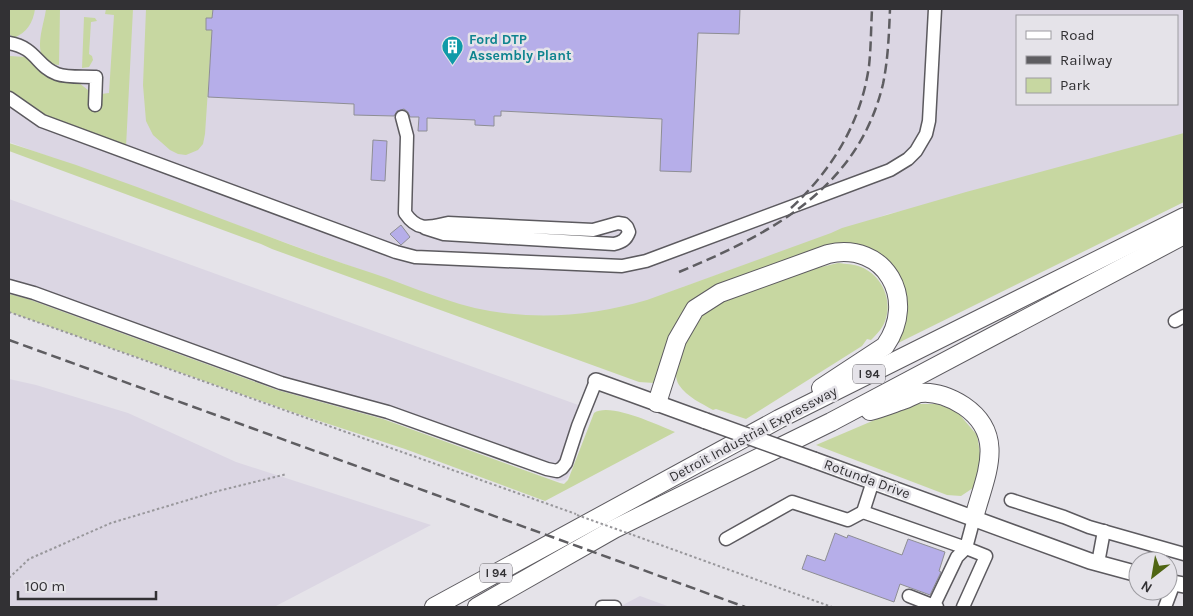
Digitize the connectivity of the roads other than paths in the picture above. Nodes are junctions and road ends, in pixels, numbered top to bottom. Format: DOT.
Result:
graph roads {
  1 [pos="935,9"];
  2 [pos="9,43"];
  3 [pos="9,98"];
  4 [pos="95,105"];
  5 [pos="402,117"];
  6 [pos="1184,217"];
  7 [pos="425,228"];
  8 [pos="1184,235"];
  9 [pos="9,286"];
  10 [pos="596,381"];
  11 [pos="656,403"];
  12 [pos="779,419"];
  13 [pos="831,422"];
  14 [pos="873,482"];
  15 [pos="1011,500"];
  16 [pos="863,512"];
  17 [pos="974,518"];
  18 [pos="1104,531"];
  19 [pos="726,539"];
  20 [pos="966,548"];
  21 [pos="1184,554"];
  22 [pos="1098,563"];
  23 [pos="1128,571"];
  24 [pos="909,596"];
  25 [pos="434,607"];
  26 [pos="477,607"];
  27 [pos="602,607"];
  28 [pos="615,607"];
  29 [pos="935,607"];
  30 [pos="963,607"];
  1 -- 3 [label="lane"];
  2 -- 4 [label="lane"];
  5 -- 7 [label="lane"];
  6 -- 12 [label="highway, Detroit Industrial Expressway / I 94"];
  7 -- 7 [label="lane"];
  8 -- 13 [label="highway, Detroit Industrial Expressway / I 94"];
  9 -- 10 [label="lane"];
  10 -- 11 [label="main road, Rotunda Drive"];
  11 -- 12 [label="highway"];
  11 -- 14 [label="main road, Rotunda Drive, bridge"];
  12 -- 25 [label="highway, Detroit Industrial Expressway / I 94"];
  13 -- 17 [label="highway"];
  13 -- 26 [label="highway, Detroit Industrial Expressway / I 94"];
  14 -- 16 [label="lane"];
  14 -- 17 [label="main road, Rotunda Drive"];
  15 -- 18 [label="lane"];
  16 -- 19 [label="lane"];
  16 -- 20 [label="lane"];
  17 -- 20 [label="lane"];
  17 -- 22 [label="main road, Rotunda Drive"];
  18 -- 21 [label="lane"];
  18 -- 22 [label="lane"];
  20 -- 29 [label="lane"];
  20 -- 30 [label="lane"];
  22 -- 23 [label="main road, Rotunda Drive"];
  24 -- 29 [label="lane"];
  27 -- 28 [label="lane"];
}
